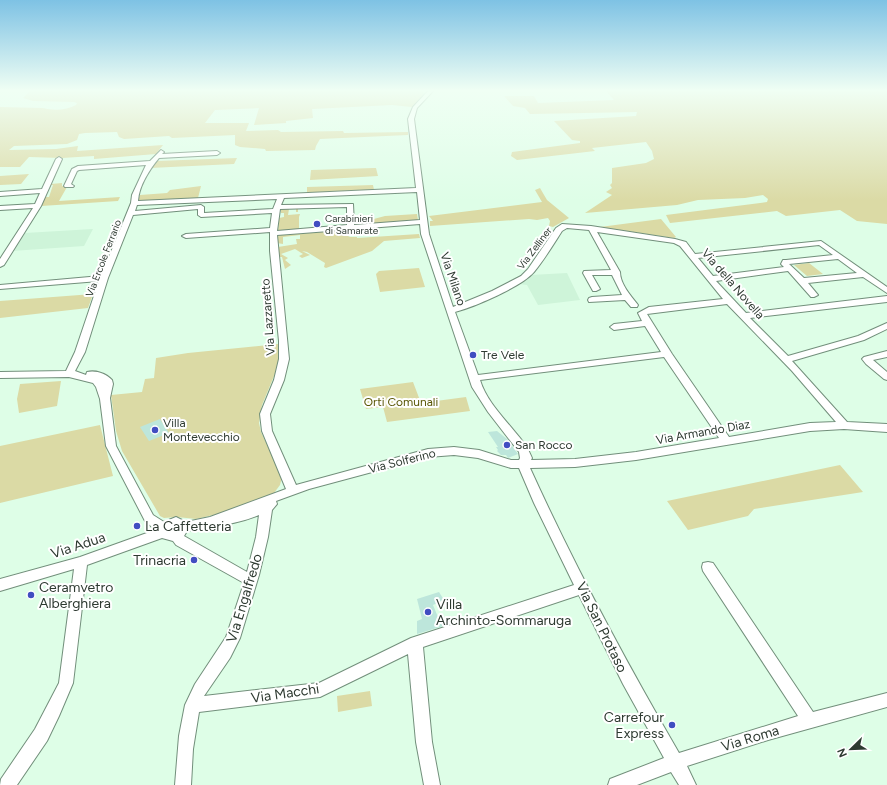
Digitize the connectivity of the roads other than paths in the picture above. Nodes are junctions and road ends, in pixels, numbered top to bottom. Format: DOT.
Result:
graph roads {
  1 [pos="413,128"];
  2 [pos="217,153"];
  3 [pos="59,159"];
  4 [pos="152,163"];
  5 [pos="61,181"];
  6 [pos="420,190"];
  7 [pos="45,191"];
  8 [pos="0,194"];
  9 [pos="281,196"];
  10 [pos="202,199"];
  11 [pos="134,202"];
  12 [pos="38,206"];
  13 [pos="201,207"];
  14 [pos="0,208"];
  15 [pos="277,209"];
  16 [pos="130,213"];
  17 [pos="424,222"];
  18 [pos="568,226"];
  19 [pos="350,227"];
  20 [pos="590,228"];
  21 [pos="273,231"];
  22 [pos="186,236"];
  23 [pos="693,256"];
  24 [pos="838,257"];
  25 [pos="0,265"];
  26 [pos="789,269"];
  27 [pos="616,272"];
  28 [pos="863,275"];
  29 [pos="104,278"];
  30 [pos="711,279"];
  31 [pos="802,281"];
  32 [pos="0,287"];
  33 [pos="596,289"];
  34 [pos="887,291"];
  35 [pos="814,295"];
  36 [pos="627,297"];
  37 [pos="887,299"];
  38 [pos="592,300"];
  39 [pos="729,301"];
  40 [pos="634,305"];
  41 [pos="450,310"];
  42 [pos="743,316"];
  43 [pos="648,323"];
  44 [pos="614,326"];
  45 [pos="887,326"];
  46 [pos="667,354"];
  47 [pos="887,354"];
  48 [pos="786,360"];
  49 [pos="69,374"];
  50 [pos="0,375"];
  51 [pos="887,377"];
  52 [pos="475,378"];
  53 [pos="844,425"];
  54 [pos="887,428"];
  55 [pos="727,442"];
  56 [pos="523,464"];
  57 [pos="288,493"];
  58 [pos="268,506"];
  59 [pos="245,512"];
  60 [pos="265,528"];
  61 [pos="172,530"];
  62 [pos="81,562"];
  63 [pos="708,567"];
  64 [pos="251,581"];
  65 [pos="0,585"];
  66 [pos="582,588"];
  67 [pos="416,643"];
  68 [pos="887,700"];
  69 [pos="193,705"];
  70 [pos="809,720"];
  71 [pos="675,762"];
  72 [pos="7,785"];
  73 [pos="183,785"];
  74 [pos="432,785"];
  75 [pos="616,785"];
  76 [pos="688,785"];
  1 -- 6 [label="street, Via Milano"];
  2 -- 4 [label="street, Via Ercole Ferrario"];
  3 -- 5 [label="street"];
  4 -- 5 [label="street"];
  4 -- 11 [label="street, Via Ercole Ferrario"];
  5 -- 7 [label="street"];
  6 -- 9 [label="street"];
  6 -- 17 [label="street, Via Milano"];
  7 -- 8 [label="street"];
  7 -- 12 [label="street"];
  9 -- 10 [label="street"];
  9 -- 15 [label="street, Via Lazzaretto"];
  10 -- 11 [label="street"];
  10 -- 13 [label="street"];
  11 -- 16 [label="street, Via Ercole Ferrario"];
  12 -- 14 [label="street"];
  12 -- 25 [label="street"];
  13 -- 15 [label="street"];
  13 -- 16 [label="street"];
  15 -- 19 [label="street"];
  15 -- 21 [label="street, Via Lazzaretto"];
  16 -- 29 [label="street, Via Ercole Ferrario"];
  17 -- 19 [label="street"];
  17 -- 41 [label="street, Via Milano"];
  18 -- 20 [label="street, Via della Novella"];
  18 -- 41 [label="street, Via Zelliner"];
  19 -- 21 [label="street"];
  20 -- 23 [label="street, Via della Novella"];
  20 -- 27 [label="street"];
  21 -- 22 [label="street"];
  21 -- 57 [label="street, Via Lazzaretto"];
  23 -- 24 [label="street"];
  23 -- 30 [label="street, Via della Novella"];
  24 -- 26 [label="street"];
  24 -- 28 [label="street"];
  26 -- 30 [label="street"];
  26 -- 31 [label="street"];
  27 -- 33 [label="street"];
  27 -- 36 [label="street"];
  28 -- 31 [label="street"];
  28 -- 34 [label="street"];
  29 -- 32 [label="street"];
  29 -- 49 [label="street, Via Ercole Ferrario"];
  30 -- 39 [label="street, Via della Novella"];
  31 -- 35 [label="street"];
  36 -- 38 [label="street"];
  36 -- 40 [label="street"];
  37 -- 42 [label="street"];
  39 -- 42 [label="street, Via della Novella"];
  39 -- 43 [label="street"];
  41 -- 52 [label="street, Via Milano"];
  42 -- 48 [label="street, Via della Novella"];
  43 -- 44 [label="street"];
  43 -- 46 [label="street"];
  45 -- 48 [label="street"];
  46 -- 52 [label="street"];
  46 -- 55 [label="street"];
  47 -- 51 [label="street"];
  48 -- 53 [label="street, Via della Novella"];
  49 -- 50 [label="street"];
  49 -- 61 [label="street"];
  52 -- 56 [label="street, Via Milano"];
  53 -- 54 [label="street, Via Armando Diaz"];
  53 -- 55 [label="street, Via Armando Diaz"];
  55 -- 56 [label="street, Via Armando Diaz"];
  56 -- 57 [label="street, Via Solferino"];
  56 -- 66 [label="street, Via San Protaso"];
  57 -- 58 [label="street, Via Solferino"];
  57 -- 59 [label="street, Via Solferino"];
  58 -- 59 [label="street, Via Solferino"];
  58 -- 60 [label="street, Via Engalfredo"];
  59 -- 60 [label="street"];
  59 -- 61 [label="street, Via Solferino"];
  60 -- 64 [label="street, Via Engalfredo"];
  61 -- 62 [label="street, Via Adua"];
  61 -- 64 [label="street"];
  62 -- 65 [label="street, Via Adua"];
  62 -- 72 [label="street"];
  63 -- 70 [label="street"];
  64 -- 69 [label="street, Via Engalfredo"];
  66 -- 67 [label="street, Via Macchi"];
  66 -- 71 [label="street, Via San Protaso"];
  67 -- 69 [label="street, Via Macchi"];
  67 -- 74 [label="street"];
  68 -- 70 [label="street, Via Roma"];
  69 -- 73 [label="street, Via Engalfredo"];
  70 -- 71 [label="street, Via Roma"];
  71 -- 75 [label="street, Via Roma"];
  71 -- 76 [label="street, Via San Protaso"];
}
